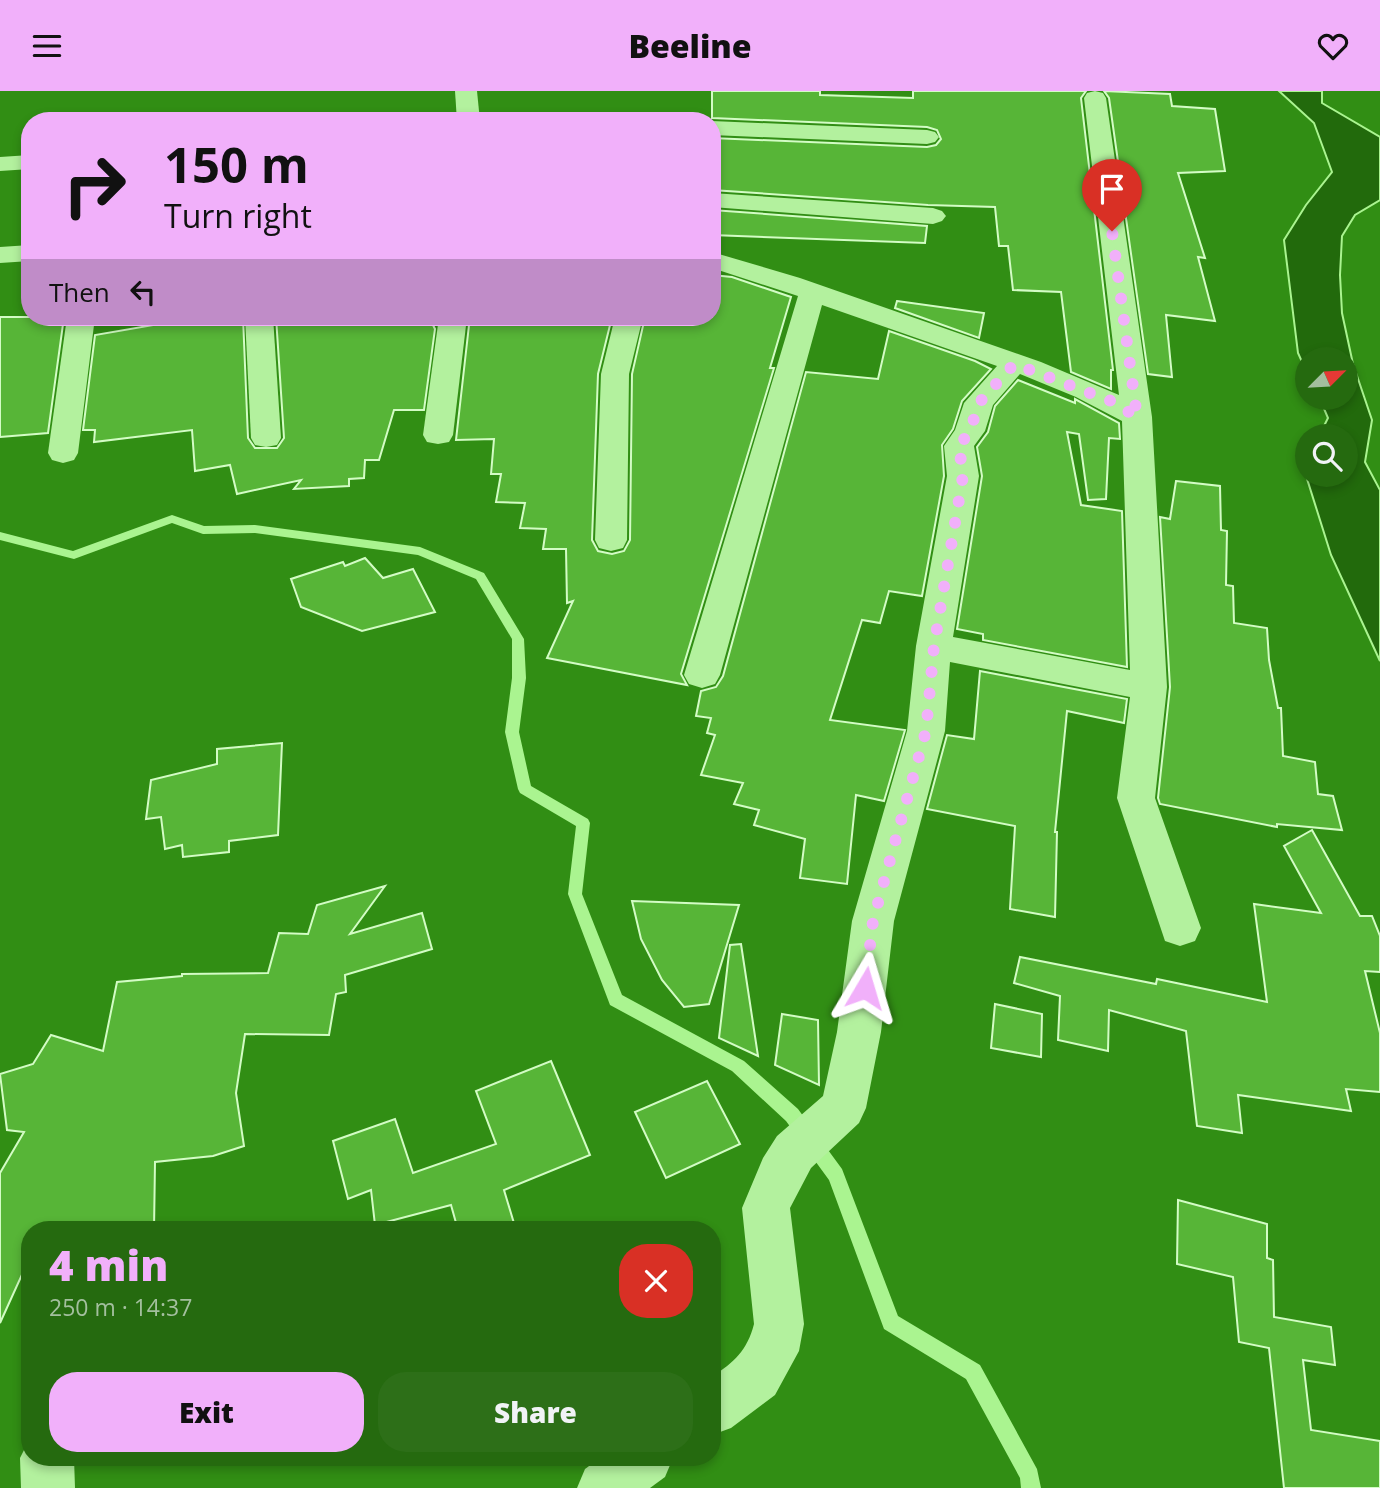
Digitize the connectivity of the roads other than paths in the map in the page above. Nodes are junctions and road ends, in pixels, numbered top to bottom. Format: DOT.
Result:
graph roads {
  1 [pos="467,91"];
  2 [pos="1095,98"];
  3 [pos="468,112"];
  4 [pos="721,128"];
  5 [pos="926,137"];
  6 [pos="21,162"];
  7 [pos="0,163"];
  8 [pos="721,201"];
  9 [pos="933,216"];
  10 [pos="21,254"];
  11 [pos="0,255"];
  12 [pos="721,262"];
  13 [pos="812,294"];
  14 [pos="80,326"];
  15 [pos="260,326"];
  16 [pos="452,326"];
  17 [pos="627,326"];
  18 [pos="1014,364"];
  19 [pos="1137,417"];
  20 [pos="438,435"];
  21 [pos="267,438"];
  22 [pos="63,453"];
  23 [pos="611,540"];
  24 [pos="934,646"];
  25 [pos="702,675"];
  26 [pos="1149,687"];
  27 [pos="1180,928"];
  28 [pos="721,1403"];
  29 [pos="47,1466"];
  30 [pos="635,1466"];
  31 [pos="48,1488"];
  32 [pos="604,1488"];
  1 -- 3 [label="street"];
  2 -- 19 [label="street"];
  4 -- 5 [label="street"];
  6 -- 7 [label="street"];
  8 -- 9 [label="street"];
  10 -- 11 [label="street"];
  12 -- 13 [label="street"];
  13 -- 18 [label="street"];
  13 -- 25 [label="street"];
  14 -- 22 [label="street"];
  15 -- 21 [label="street"];
  16 -- 20 [label="street"];
  17 -- 23 [label="street"];
  18 -- 19 [label="street"];
  18 -- 24 [label="street"];
  19 -- 26 [label="street"];
  24 -- 26 [label="street"];
  24 -- 28 [label="street"];
  26 -- 27 [label="street"];
  29 -- 31 [label="street"];
  30 -- 32 [label="street"];
}
